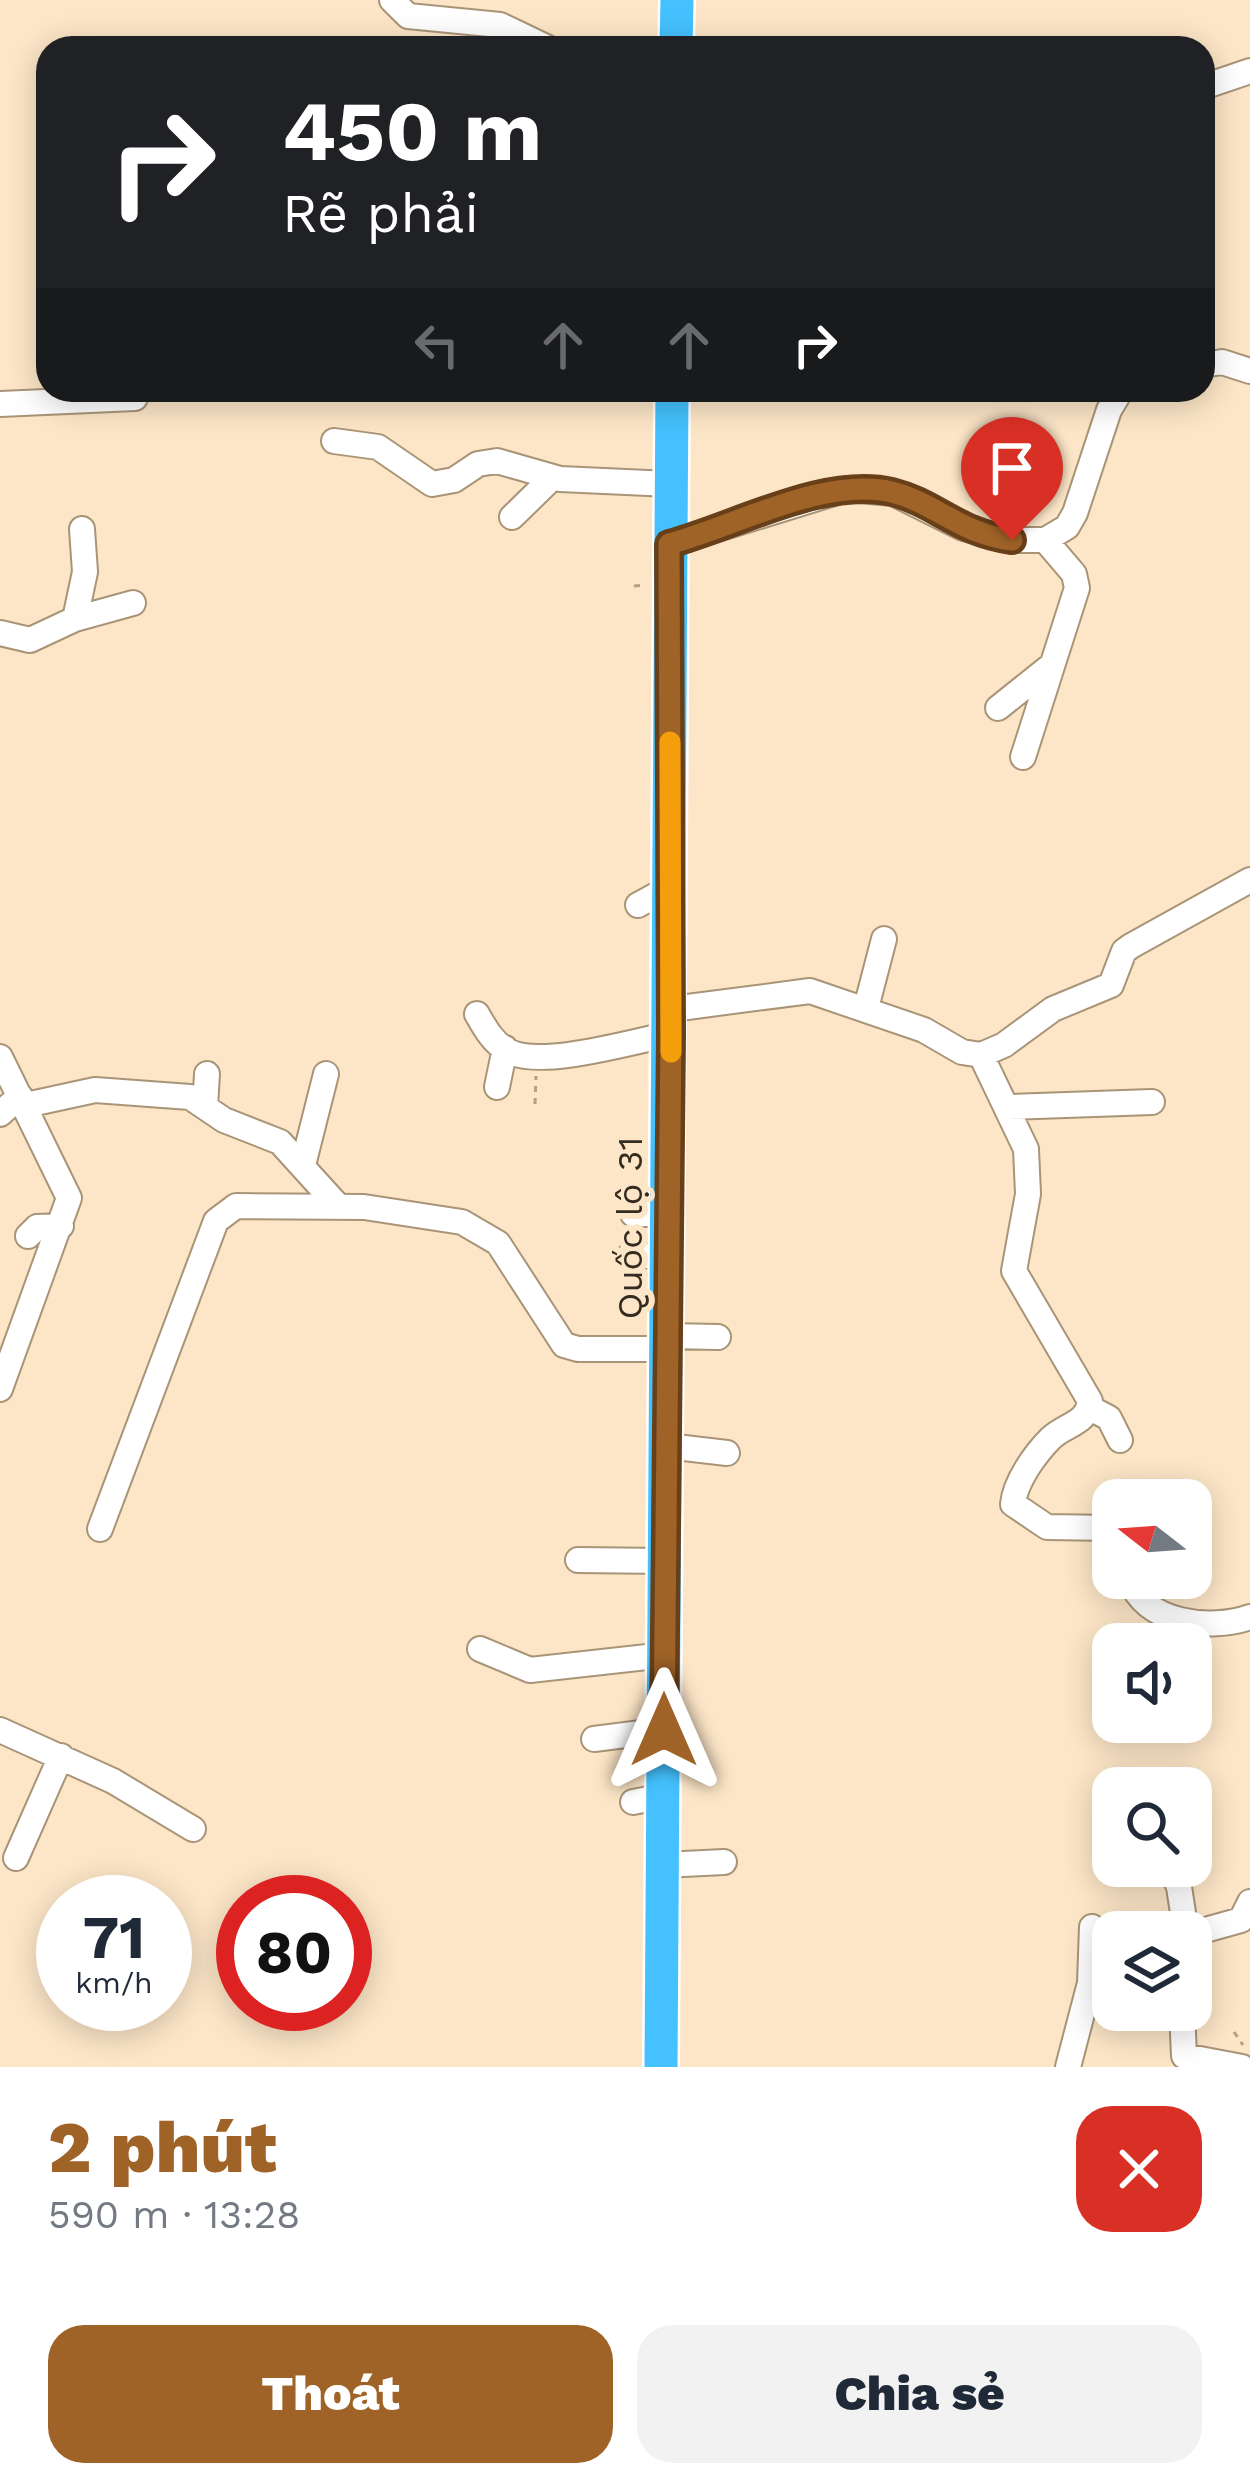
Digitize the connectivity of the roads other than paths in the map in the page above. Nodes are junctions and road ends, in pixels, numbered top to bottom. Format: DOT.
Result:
graph roads {
  1 [pos="392,0"];
  2 [pos="677,0"];
  3 [pos="523,36"];
  4 [pos="676,36"];
  5 [pos="1250,71"];
  6 [pos="1215,83"];
  7 [pos="1215,363"];
  8 [pos="1250,371"];
  9 [pos="45,402"];
  10 [pos="672,402"];
  11 [pos="1114,402"];
  12 [pos="0,404"];
  13 [pos="334,441"];
  14 [pos="554,477"];
  15 [pos="670,484"];
  16 [pos="512,517"];
  17 [pos="82,529"];
  18 [pos="1046,540"];
  19 [pos="669,544"];
  20 [pos="133,603"];
  21 [pos="76,619"];
  22 [pos="0,633"];
  23 [pos="1050,666"];
  24 [pos="998,708"];
  25 [pos="1024,757"];
  26 [pos="1250,880"];
  27 [pos="671,886"];
  28 [pos="638,905"];
  29 [pos="884,939"];
  30 [pos="866,1008"];
  31 [pos="477,1014"];
  32 [pos="671,1022"];
  33 [pos="505,1048"];
  34 [pos="981,1054"];
  35 [pos="0,1057"];
  36 [pos="207,1074"];
  37 [pos="326,1074"];
  38 [pos="497,1087"];
  39 [pos="23,1100"];
  40 [pos="1151,1102"];
  41 [pos="205,1107"];
  42 [pos="1009,1107"];
  43 [pos="0,1114"];
  44 [pos="303,1165"];
  45 [pos="339,1207"];
  46 [pos="633,1214"];
  47 [pos="668,1214"];
  48 [pos="62,1226"];
  49 [pos="28,1236"];
  50 [pos="630,1255"];
  51 [pos="668,1257"];
  52 [pos="718,1337"];
  53 [pos="668,1342"];
  54 [pos="2,1381"];
  55 [pos="1090,1408"];
  56 [pos="1120,1440"];
  57 [pos="668,1446"];
  58 [pos="727,1453"];
  59 [pos="1092,1528"];
  60 [pos="100,1529"];
  61 [pos="578,1560"];
  62 [pos="665,1561"];
  63 [pos="1141,1599"];
  64 [pos="1250,1617"];
  65 [pos="480,1649"];
  66 [pos="665,1655"];
  67 [pos="664,1730"];
  68 [pos="2,1736"];
  69 [pos="594,1739"];
  70 [pos="62,1756"];
  71 [pos="193,1829"];
  72 [pos="16,1858"];
  73 [pos="724,1862"];
  74 [pos="663,1865"];
  75 [pos="1247,1918"];
  76 [pos="1092,1927"];
  77 [pos="1212,1927"];
  78 [pos="1181,2031"];
  79 [pos="1179,2061"];
  80 [pos="661,2067"];
  81 [pos="1068,2067"];
  82 [pos="1242,2067"];
  1 -- 3 [label="street"];
  2 -- 4 [label="highway"];
  5 -- 6 [label="street"];
  7 -- 8 [label="street"];
  9 -- 12 [label="street"];
  10 -- 15 [label="highway, Quốc lộ 31"];
  11 -- 18 [label="street"];
  13 -- 14 [label="street"];
  14 -- 15 [label="street"];
  14 -- 16 [label="street"];
  15 -- 19 [label="highway, Quốc lộ 31"];
  17 -- 21 [label="street"];
  18 -- 19 [label="street"];
  18 -- 23 [label="street"];
  19 -- 27 [label="highway, Quốc lộ 31"];
  20 -- 21 [label="street"];
  21 -- 22 [label="street"];
  23 -- 24 [label="street"];
  23 -- 25 [label="street"];
  26 -- 34 [label="street"];
  27 -- 28 [label="street"];
  27 -- 32 [label="highway, Quốc lộ 31"];
  29 -- 30 [label="street"];
  30 -- 32 [label="street"];
  30 -- 34 [label="street"];
  31 -- 33 [label="street"];
  32 -- 33 [label="street"];
  32 -- 47 [label="highway, Quốc lộ 31"];
  33 -- 38 [label="street"];
  34 -- 42 [label="street"];
  35 -- 39 [label="street"];
  36 -- 41 [label="street"];
  37 -- 44 [label="street"];
  39 -- 41 [label="street"];
  39 -- 43 [label="street"];
  39 -- 48 [label="street"];
  40 -- 42 [label="street"];
  41 -- 44 [label="street"];
  42 -- 55 [label="street"];
  44 -- 45 [label="street"];
  45 -- 53 [label="street"];
  45 -- 60 [label="street"];
  46 -- 47 [label="street"];
  47 -- 51 [label="highway, Quốc lộ 31"];
  48 -- 49 [label="street"];
  48 -- 54 [label="street"];
  50 -- 51 [label="street"];
  51 -- 53 [label="highway, Quốc lộ 31"];
  52 -- 53 [label="street"];
  53 -- 57 [label="highway, Quốc lộ 31"];
  55 -- 56 [label="street"];
  55 -- 59 [label="street"];
  57 -- 58 [label="street"];
  57 -- 62 [label="highway, Quốc lộ 31"];
  61 -- 62 [label="street"];
  62 -- 66 [label="highway, Quốc lộ 31"];
  63 -- 64 [label="street"];
  65 -- 66 [label="street"];
  66 -- 67 [label="highway, Quốc lộ 31"];
  67 -- 69 [label="street"];
  67 -- 74 [label="highway, Quốc lộ 31"];
  68 -- 70 [label="street"];
  70 -- 71 [label="street"];
  70 -- 72 [label="street"];
  73 -- 74 [label="street"];
  74 -- 80 [label="highway, Quốc lộ 31"];
  75 -- 77 [label="street"];
  76 -- 81 [label="street"];
  78 -- 79 [label="street"];
  79 -- 82 [label="street"];
}
